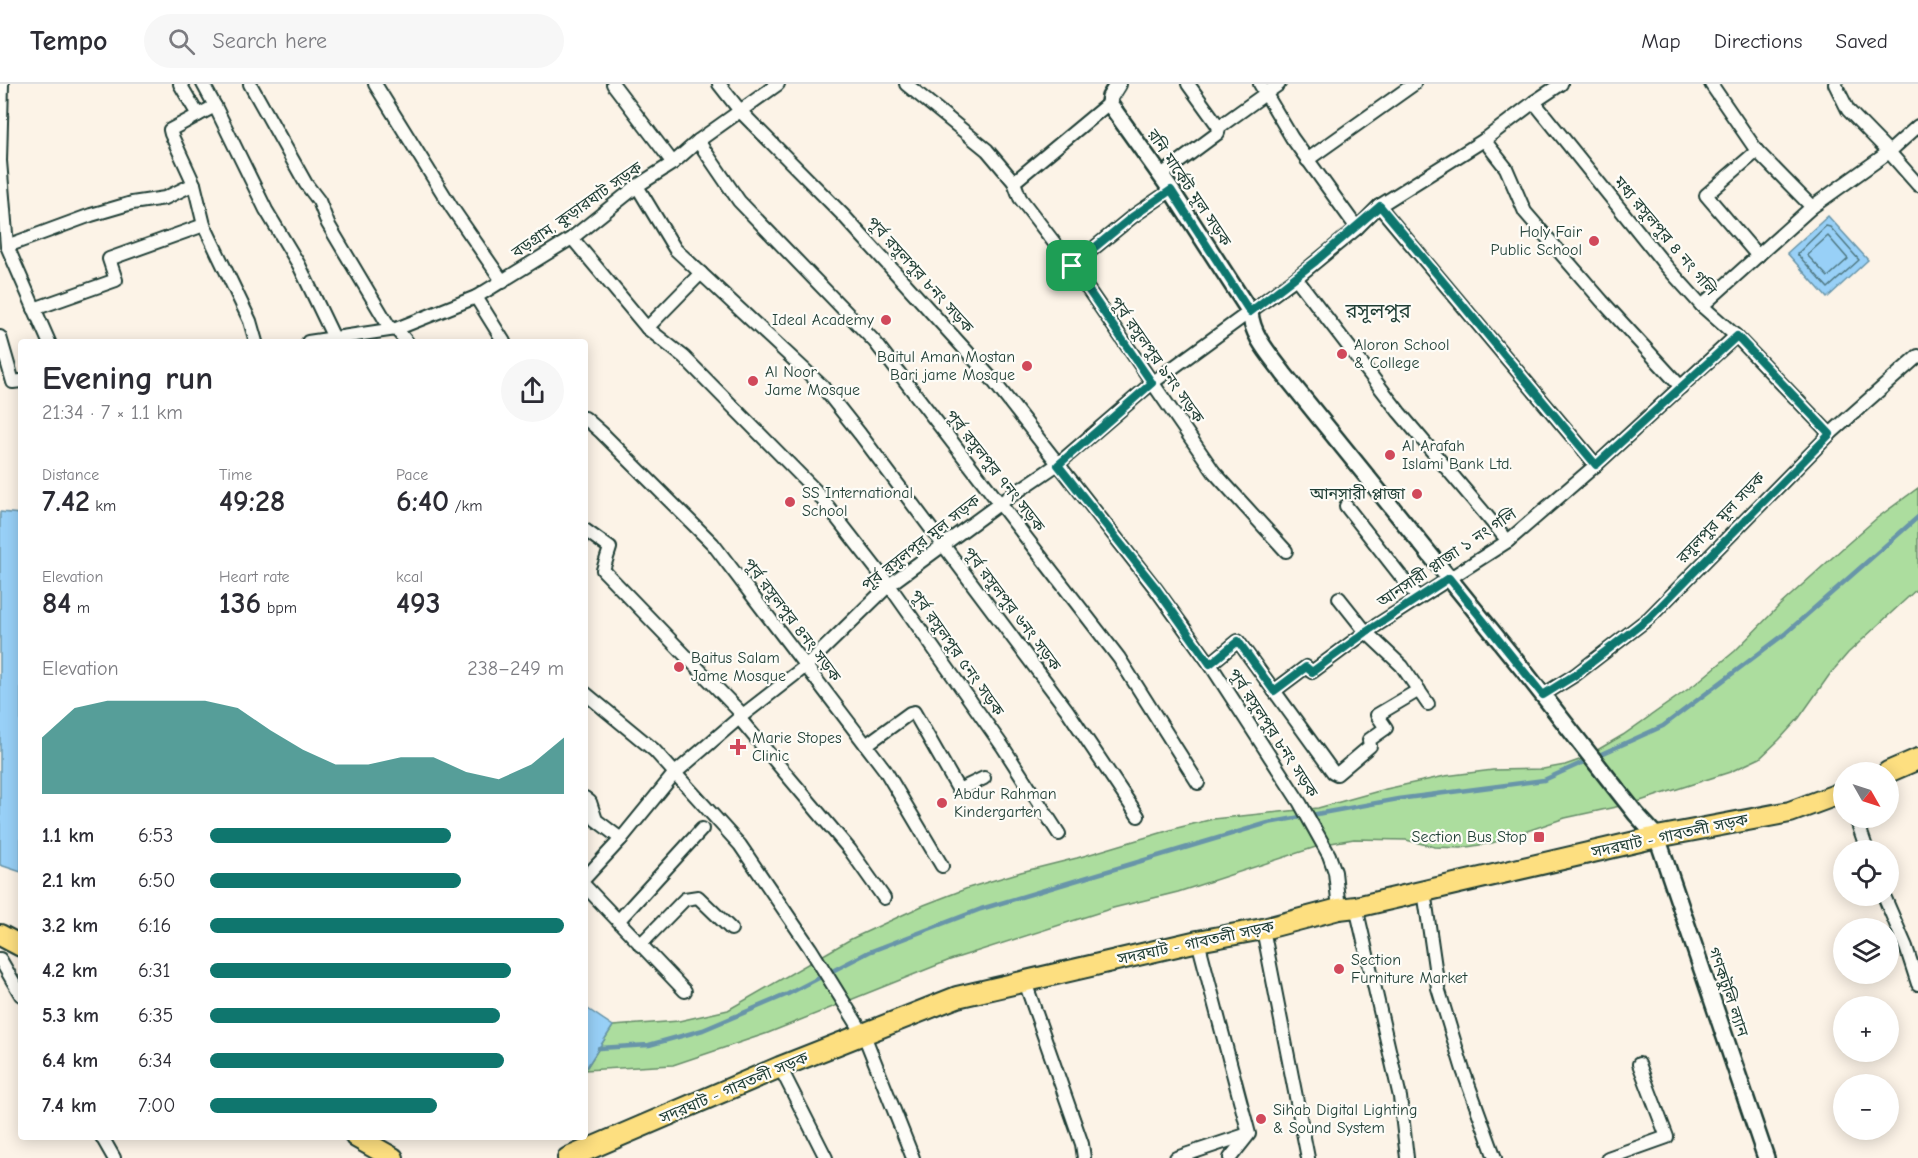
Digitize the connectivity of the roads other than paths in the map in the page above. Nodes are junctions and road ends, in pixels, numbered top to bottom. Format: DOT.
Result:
graph roads {
  1 [pos="2,84"];
  2 [pos="180,84"];
  3 [pos="203,84"];
  4 [pos="250,84"];
  5 [pos="375,84"];
  6 [pos="613,84"];
  7 [pos="719,84"];
  8 [pos="778,84"];
  9 [pos="906,84"];
  10 [pos="1118,84"];
  11 [pos="1188,84"];
  12 [pos="1279,84"];
  13 [pos="1414,84"];
  14 [pos="1561,84"];
  15 [pos="1711,84"];
  16 [pos="1834,84"];
  17 [pos="1263,89"];
  18 [pos="1534,102"];
  19 [pos="1110,103"];
  20 [pos="215,106"];
  21 [pos="741,112"];
  22 [pos="198,115"];
  23 [pos="1918,126"];
  24 [pos="1219,127"];
  25 [pos="1484,140"];
  26 [pos="699,141"];
  27 [pos="1757,151"];
  28 [pos="1889,152"];
  29 [pos="1307,160"];
  30 [pos="673,163"];
  31 [pos="1160,176"];
  32 [pos="1014,182"];
  33 [pos="194,184"];
  34 [pos="1918,185"];
  35 [pos="637,186"];
  36 [pos="1171,190"];
  37 [pos="1380,206"];
  38 [pos="1812,207"];
  39 [pos="204,225"];
  40 [pos="1357,228"];
  41 [pos="572,238"];
  42 [pos="7,246"];
  43 [pos="1758,256"];
  44 [pos="1072,266"];
  45 [pos="701,273"];
  46 [pos="1296,278"];
  47 [pos="503,282"];
  48 [pos="476,297"];
  49 [pos="1702,306"];
  50 [pos="34,309"];
  51 [pos="1250,312"];
  52 [pos="647,328"];
  53 [pos="393,329"];
  54 [pos="1737,336"];
  55 [pos="0,337"];
  56 [pos="334,338"];
  57 [pos="48,339"];
  58 [pos="255,339"];
  59 [pos="328,339"];
  60 [pos="404,339"];
  61 [pos="502,339"];
  62 [pos="1918,356"];
  63 [pos="18,381"];
  64 [pos="1152,383"];
  65 [pos="1681,387"];
  66 [pos="588,421"];
  67 [pos="1830,434"];
  68 [pos="1058,465"];
  69 [pos="1596,465"];
  70 [pos="999,504"];
  71 [pos="1346,506"];
  72 [pos="588,532"];
  73 [pos="1508,541"];
  74 [pos="944,545"];
  75 [pos="1286,551"];
  76 [pos="1449,578"];
  77 [pos="889,585"];
  78 [pos="1339,598"];
  79 [pos="1418,598"];
  80 [pos="1366,632"];
  81 [pos="1210,664"];
  82 [pos="807,666"];
  83 [pos="1419,690"];
  84 [pos="1274,691"];
  85 [pos="1543,695"];
  86 [pos="588,699"];
  87 [pos="1428,704"];
  88 [pos="739,718"];
  89 [pos="866,745"];
  90 [pos="1916,765"];
  91 [pos="1899,769"];
  92 [pos="674,774"];
  93 [pos="984,778"];
  94 [pos="1198,783"];
  95 [pos="1833,796"];
  96 [pos="588,800"];
  97 [pos="1138,816"];
  98 [pos="702,829"];
  99 [pos="1059,834"];
  100 [pos="1657,837"];
  101 [pos="621,839"];
  102 [pos="942,866"];
  103 [pos="588,875"];
  104 [pos="588,889"];
  105 [pos="1424,891"];
  106 [pos="884,898"];
  107 [pos="1888,906"];
  108 [pos="1348,908"];
  109 [pos="619,920"];
  110 [pos="731,929"];
  111 [pos="1263,929"];
  112 [pos="0,935"];
  113 [pos="1198,941"];
  114 [pos="18,944"];
  115 [pos="640,945"];
  116 [pos="0,959"];
  117 [pos="1025,982"];
  118 [pos="1918,984"];
  119 [pos="18,990"];
  120 [pos="684,991"];
  121 [pos="860,1028"];
  122 [pos="1639,1064"];
  123 [pos="780,1067"];
  124 [pos="1250,1134"];
  125 [pos="104,1140"];
  126 [pos="362,1140"];
  127 [pos="114,1158"];
  128 [pos="393,1158"];
  129 [pos="568,1158"];
  130 [pos="826,1158"];
  131 [pos="913,1158"];
  132 [pos="1084,1158"];
  133 [pos="1176,1158"];
  134 [pos="1230,1158"];
  135 [pos="1308,1158"];
  136 [pos="1407,1158"];
  137 [pos="1495,1158"];
  138 [pos="1608,1158"];
  139 [pos="1766,1158"];
  1 -- 42 [label="street"];
  2 -- 22 [label="street"];
  3 -- 20 [label="street"];
  4 -- 53 [label="street"];
  5 -- 47 [label="street"];
  6 -- 30 [label="street"];
  7 -- 21 [label="street, পূর্ব রসুলপুর ৮নং সড়ক"];
  8 -- 21 [label="street, বড়গ্রাম, কুড়ারঘাট সড়ক"];
  9 -- 32 [label="street, পূর্ব রসুলপুর ৯নং সড়ক"];
  10 -- 19 [label="street"];
  11 -- 24 [label="street"];
  12 -- 17 [label="street"];
  13 -- 29 [label="street"];
  14 -- 18 [label="street, পূর্ব রসুলপুর মূল সড়ক"];
  15 -- 27 [label="street"];
  16 -- 28 [label="street"];
  17 -- 24 [label="street"];
  17 -- 29 [label="street"];
  18 -- 25 [label="street, পূর্ব রসুলপুর মূল সড়ক"];
  18 -- 49 [label="street, মধ্য রসুলপুর ৪ নং গলি"];
  19 -- 31 [label="street, রনি মার্কেট মূল সড়ক"];
  19 -- 32 [label="street"];
  20 -- 22 [label="street"];
  20 -- 56 [label="street"];
  21 -- 26 [label="street, বড়গ্রাম, কুড়ারঘাট সড়ক"];
  21 -- 68 [label="street, পূর্ব রসুলপুর ৮নং সড়ক"];
  22 -- 33 [label="street"];
  23 -- 28 [label="street"];
  24 -- 31 [label="street"];
  25 -- 37 [label="street, পূর্ব রসুলপুর মূল সড়ক"];
  25 -- 65 [label="street"];
  26 -- 30 [label="street, বড়গ্রাম, কুড়ারঘাট সড়ক"];
  26 -- 70 [label="street, পূর্ব রসুলপুর ৭নং সড়ক"];
  27 -- 38 [label="street"];
  27 -- 43 [label="street"];
  28 -- 34 [label="street"];
  28 -- 38 [label="street"];
  29 -- 40 [label="street"];
  30 -- 35 [label="street, বড়গ্রাম, কুড়ারঘাট সড়ক"];
  31 -- 36 [label="street, রনি মার্কেট মূল সড়ক"];
  32 -- 44 [label="street, পূর্ব রসুলপুর ৯নং সড়ক"];
  33 -- 39 [label="street"];
  33 -- 42 [label="street"];
  35 -- 41 [label="street, বড়গ্রাম, কুড়ারঘাট সড়ক"];
  35 -- 45 [label="street, পূর্ব রসুলপুর ৬নং সড়ক"];
  36 -- 44 [label="street"];
  36 -- 51 [label="street, রনি মার্কেট মূল সড়ক"];
  37 -- 40 [label="street, পূর্ব রসুলপুর মূল সড়ক"];
  37 -- 69 [label="street"];
  38 -- 43 [label="street"];
  39 -- 50 [label="street"];
  39 -- 58 [label="street"];
  40 -- 46 [label="street, পূর্ব রসুলপুর মূল সড়ক"];
  41 -- 47 [label="street, বড়গ্রাম, কুড়ারঘাট সড়ক"];
  41 -- 52 [label="street, পূর্ব রসুলপুর ৫নং সড়ক"];
  42 -- 50 [label="street"];
  43 -- 49 [label="street"];
  44 -- 64 [label="street, পূর্ব রসুলপুর ৯নং সড়ক"];
  45 -- 52 [label="street"];
  45 -- 74 [label="street, পূর্ব রসুলপুর ৬নং সড়ক"];
  46 -- 51 [label="street, পূর্ব রসুলপুর মূল সড়ক"];
  46 -- 73 [label="street"];
  47 -- 48 [label="street, বড়গ্রাম, কুড়ারঘাট সড়ক"];
  48 -- 53 [label="street, বড়গ্রাম, কুড়ারঘাট সড়ক"];
  48 -- 61 [label="street"];
  49 -- 54 [label="street, মধ্য রসুলপুর ৪ নং গলি"];
  50 -- 57 [label="street"];
  51 -- 64 [label="street, পূর্ব রসুলপুর মূল সড়ক"];
  51 -- 76 [label="street"];
  52 -- 77 [label="street, পূর্ব রসুলপুর ৫নং সড়ক"];
  53 -- 56 [label="street, বড়গ্রাম, কুড়ারঘাট সড়ক"];
  53 -- 60 [label="street"];
  54 -- 65 [label="street, আনসারী প্লাজা ১ নং গলি"];
  54 -- 67 [label="street, মধ্য রসুলপুর ৪ নং গলি"];
  55 -- 63 [label="street"];
  56 -- 59 [label="street, বড়গ্রাম, কুড়ারঘাট সড়ক"];
  62 -- 67 [label="street, রসুলপুর মূল সড়ক"];
  64 -- 68 [label="street, পূর্ব রসুলপুর মূল সড়ক"];
  64 -- 75 [label="street, পূর্ব রসুলপুর ৯নং সড়ক"];
  65 -- 69 [label="street, আনসারী প্লাজা ১ নং গলি"];
  66 -- 82 [label="street, পূর্ব রসুলপুর ৪নং সড়ক"];
  67 -- 85 [label="street, রসুলপুর মূল সড়ক"];
  68 -- 70 [label="street, পূর্ব রসুলপুর মূল সড়ক"];
  68 -- 81 [label="street, পূর্ব রসুলপুর ৮নং সড়ক"];
  69 -- 73 [label="street, আনসারী প্লাজা ১ নং গলি"];
  70 -- 74 [label="street, পূর্ব রসুলপুর মূল সড়ক"];
  70 -- 94 [label="street, পূর্ব রসুলপুর ৭নং সড়ক"];
  71 -- 79 [label="street"];
  72 -- 88 [label="street"];
  73 -- 76 [label="street, আনসারী প্লাজা ১ নং গলি"];
  74 -- 77 [label="street, পূর্ব রসুলপুর মূল সড়ক"];
  74 -- 97 [label="street, পূর্ব রসুলপুর ৬নং সড়ক"];
  76 -- 79 [label="street, আনসারী প্লাজা ১ নং গলি"];
  76 -- 85 [label="street"];
  77 -- 82 [label="street, পূর্ব রসুলপুর মূল সড়ক"];
  77 -- 99 [label="street, পূর্ব রসুলপুর ৫নং সড়ক"];
  78 -- 80 [label="street"];
  79 -- 80 [label="street, আনসারী প্লাজা ১ নং গলি"];
  80 -- 83 [label="street"];
  80 -- 84 [label="street, আনসারী প্লাজা ১ নং গলি"];
  81 -- 84 [label="street"];
  81 -- 108 [label="street, পূর্ব রসুলপুর ৮নং সড়ক"];
  82 -- 88 [label="street, পূর্ব রসুলপুর মূল সড়ক"];
  82 -- 89 [label="street, পূর্ব রসুলপুর ৪নং সড়ক"];
  83 -- 84 [label="street"];
  83 -- 87 [label="street"];
  85 -- 100 [label="street"];
  86 -- 92 [label="street"];
  88 -- 92 [label="street, পূর্ব রসুলপুর মূল সড়ক"];
  88 -- 106 [label="street"];
  89 -- 93 [label="street"];
  89 -- 102 [label="street, পূর্ব রসুলপুর ৪নং সড়ক"];
  90 -- 91 [label="highway"];
  92 -- 101 [label="street, পূর্ব রসুলপুর মূল সড়ক"];
  92 -- 121 [label="street"];
  95 -- 100 [label="highway, সদরঘাট - গাবতলী সড়ক"];
  96 -- 101 [label="street"];
  98 -- 109 [label="street"];
  100 -- 105 [label="highway, সদরঘাট - গাবতলী সড়ক"];
  100 -- 139 [label="street, গণকটুলি ল্যান"];
  101 -- 103 [label="street, পূর্ব রসুলপুর মূল সড়ক"];
  104 -- 109 [label="street"];
  105 -- 108 [label="highway, সদরঘাট - গাবতলী সড়ক"];
  105 -- 137 [label="street"];
  107 -- 118 [label="street"];
  108 -- 111 [label="highway, সদরঘাট - গাবতলী সড়ক"];
  108 -- 136 [label="street, পূর্ব রসুলপুর ৮নং সড়ক"];
  109 -- 115 [label="street"];
  110 -- 115 [label="street"];
  111 -- 113 [label="highway, সদরঘাট - গাবতলী সড়ক"];
  111 -- 135 [label="street"];
  112 -- 114 [label="highway"];
  113 -- 117 [label="highway, সদরঘাট - গাবতলী সড়ক"];
  113 -- 124 [label="street"];
  115 -- 120 [label="street"];
  116 -- 119 [label="street"];
  117 -- 121 [label="highway, সদরঘাট - গাবতলী সড়ক"];
  117 -- 132 [label="street"];
  121 -- 123 [label="highway, সদরঘাট - গাবতলী সড়ক"];
  121 -- 131 [label="street"];
  122 -- 138 [label="street"];
  123 -- 129 [label="highway, সদরঘাট - গাবতলী সড়ক"];
  123 -- 130 [label="street"];
  124 -- 133 [label="street"];
  124 -- 134 [label="street"];
  125 -- 127 [label="street"];
  126 -- 128 [label="highway"];
}
